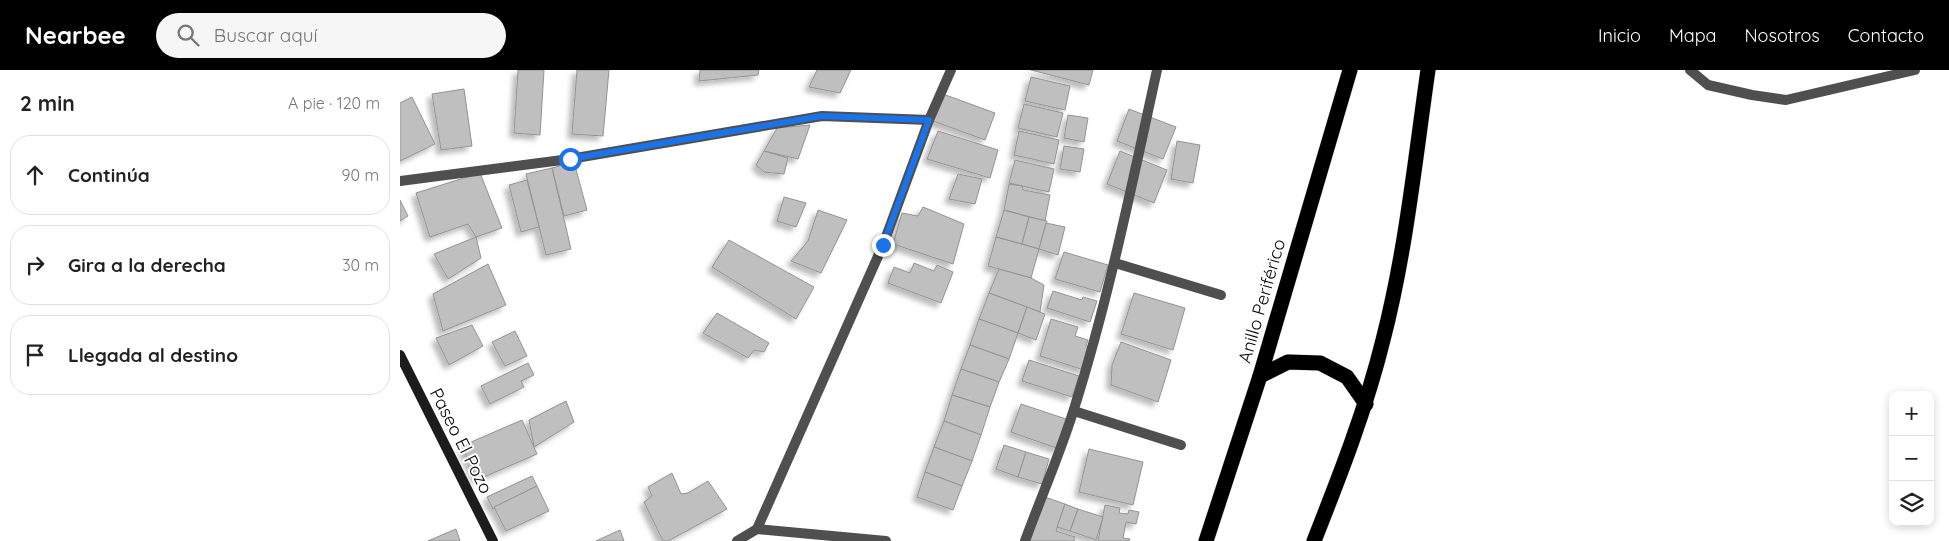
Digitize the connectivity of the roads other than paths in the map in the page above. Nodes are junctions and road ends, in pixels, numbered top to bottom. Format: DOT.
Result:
graph roads {
  1 [pos="951,70"];
  2 [pos="1157,70"];
  3 [pos="1350,70"];
  4 [pos="1428,70"];
  5 [pos="1690,70"];
  6 [pos="1915,70"];
  7 [pos="929,120"];
  8 [pos="400,181"];
  9 [pos="1115,263"];
  10 [pos="1222,295"];
  11 [pos="400,355"];
  12 [pos="1260,376"];
  13 [pos="1366,404"];
  14 [pos="1074,410"];
  15 [pos="1181,445"];
  16 [pos="757,529"];
  17 [pos="493,541"];
  18 [pos="737,541"];
  19 [pos="882,541"];
  20 [pos="1025,541"];
  21 [pos="1206,541"];
  22 [pos="1314,541"];
  1 -- 7 [label="street"];
  2 -- 9 [label="street"];
  3 -- 12 [label="highway, Anillo Periférico"];
  4 -- 13 [label="highway"];
  5 -- 6 [label="street"];
  7 -- 8 [label="street"];
  7 -- 16 [label="street"];
  9 -- 10 [label="street"];
  9 -- 14 [label="street"];
  11 -- 17 [label="street, Paseo El Pozo"];
  12 -- 13 [label="highway"];
  12 -- 21 [label="highway, Anillo Periférico"];
  13 -- 22 [label="highway"];
  14 -- 15 [label="street"];
  14 -- 20 [label="street"];
  16 -- 18 [label="street"];
  16 -- 19 [label="street"];
}
